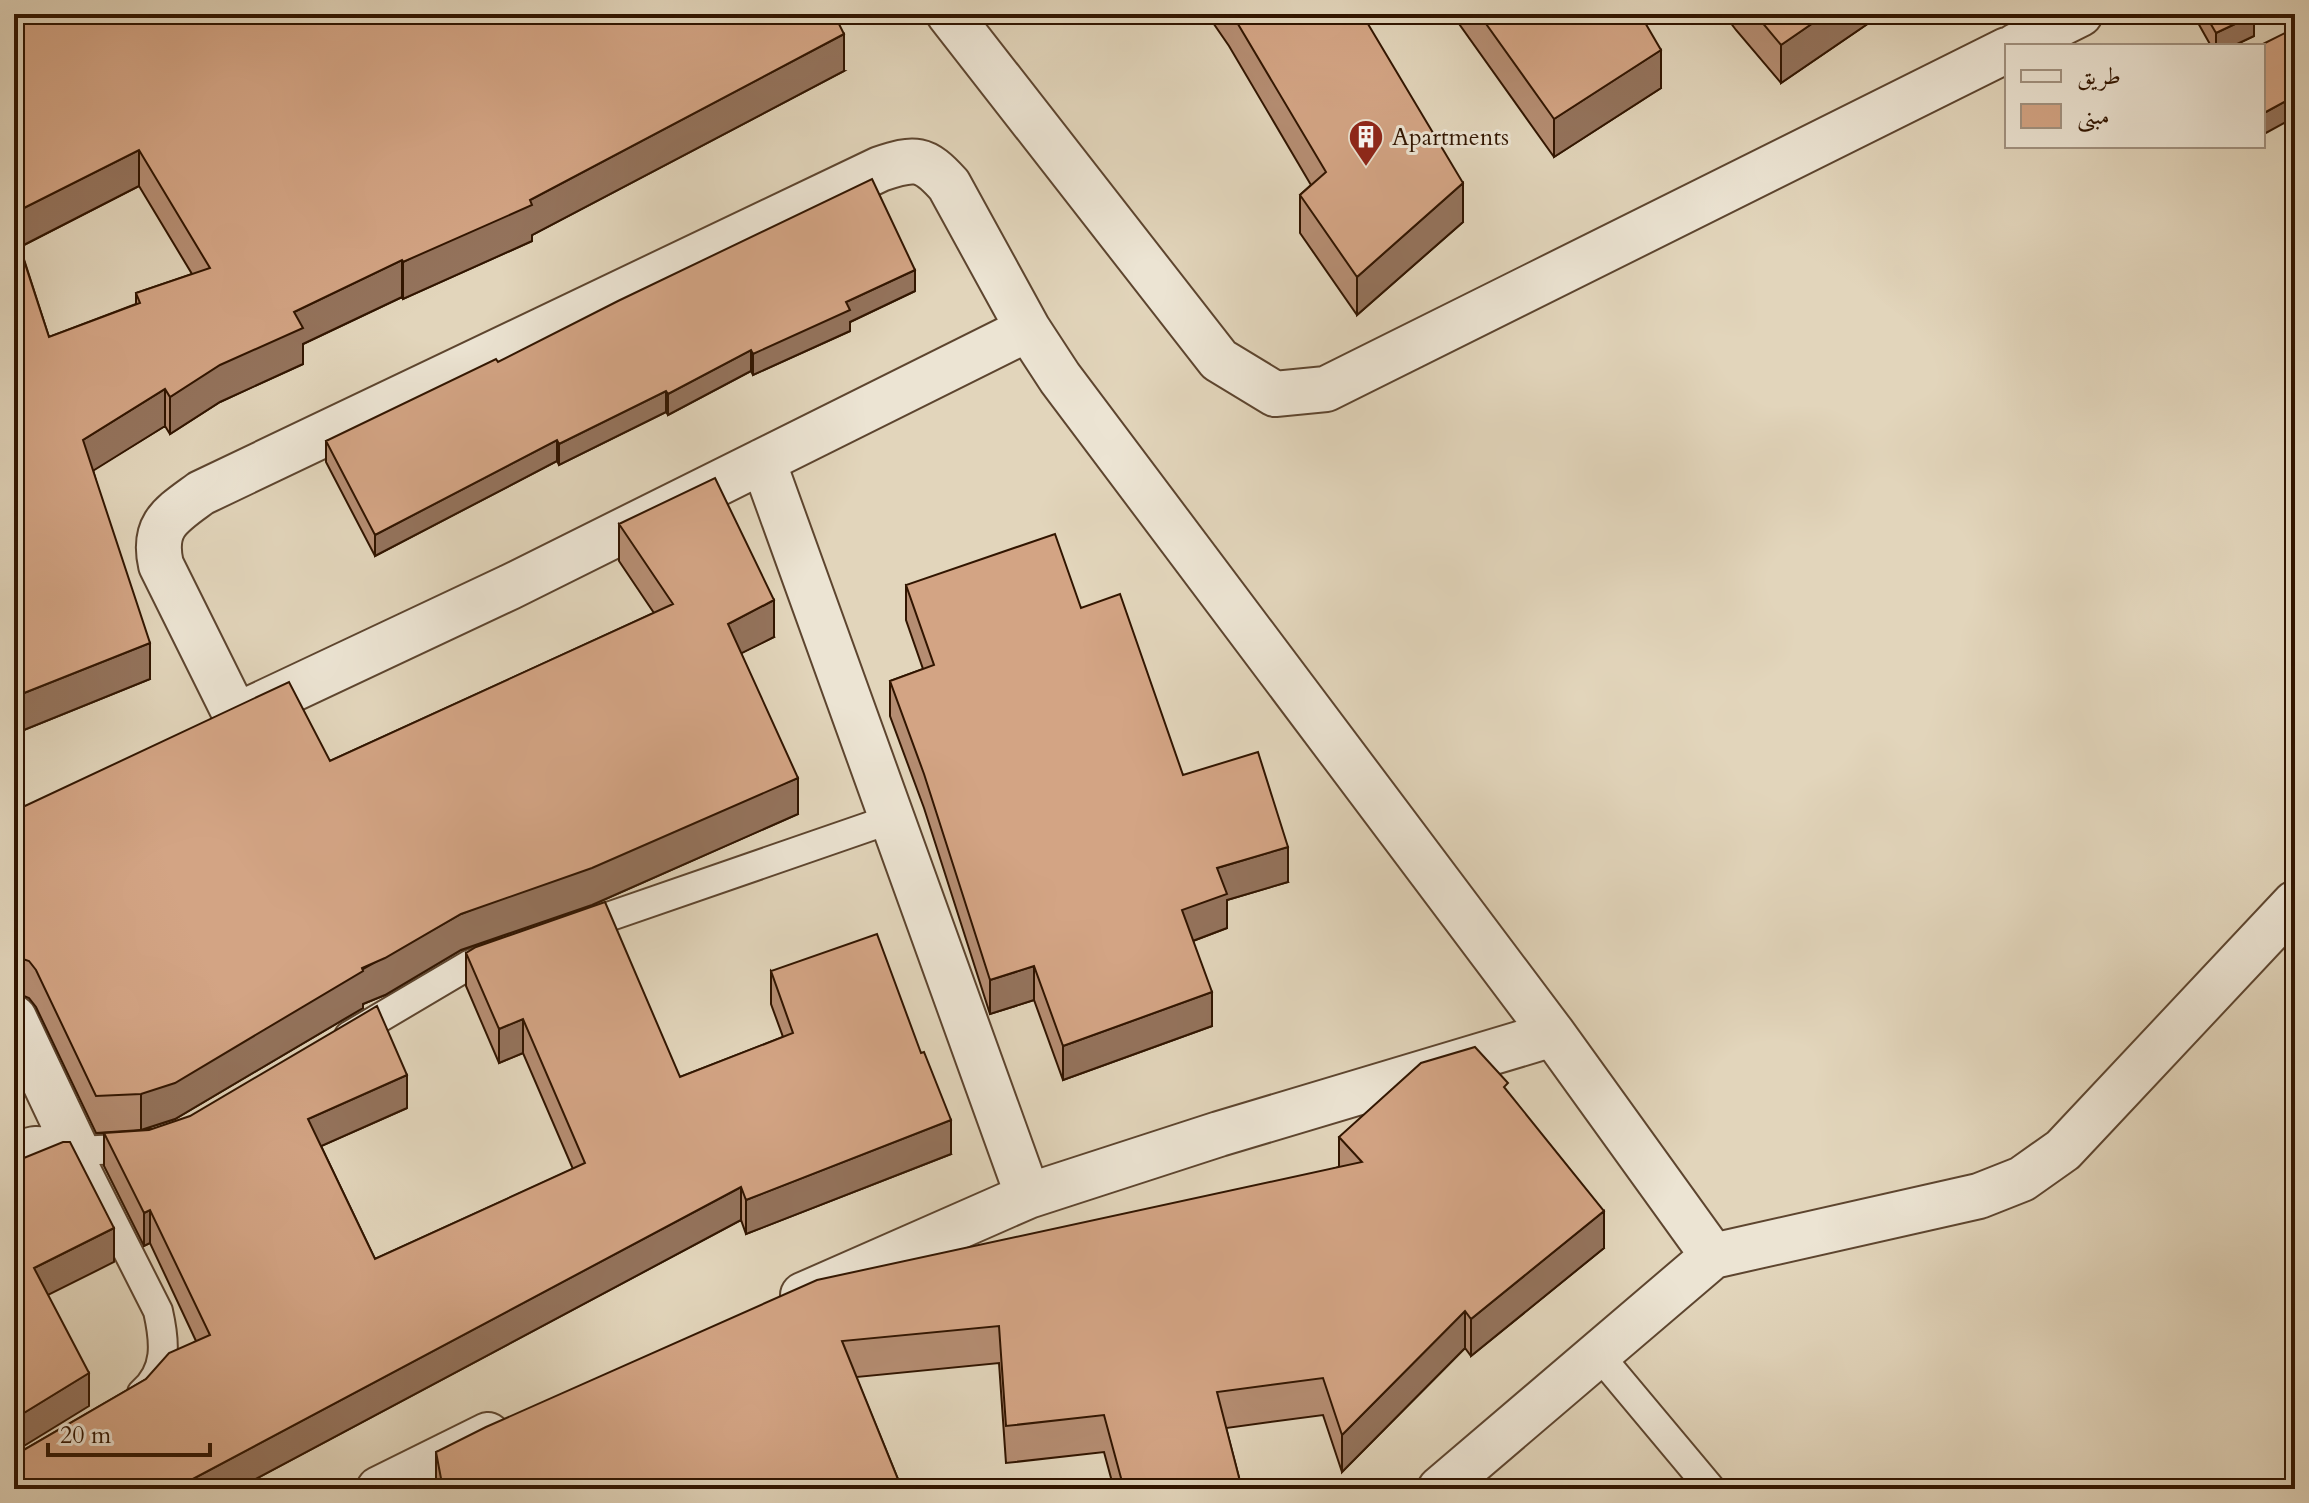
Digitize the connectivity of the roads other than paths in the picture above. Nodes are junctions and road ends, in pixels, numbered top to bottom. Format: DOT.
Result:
graph roads {
  1 [pos="949,14"];
  2 [pos="2080,14"];
  3 [pos="2020,44"];
  4 [pos="2005,51"];
  5 [pos="1028,329"];
  6 [pos="763,461"];
  7 [pos="236,716"];
  8 [pos="194,735"];
  9 [pos="894,818"];
  10 [pos="2295,903"];
  11 [pos="557,935"];
  12 [pos="527,945"];
  13 [pos="14,1018"];
  14 [pos="1553,1034"];
  15 [pos="332,1046"];
  16 [pos="169,1139"];
  17 [pos="77,1151"];
  18 [pos="14,1154"];
  19 [pos="1028,1196"];
  20 [pos="1713,1256"];
  21 [pos="766,1312"];
  22 [pos="1598,1354"];
  23 [pos="123,1406"];
  24 [pos="519,1422"];
  25 [pos="379,1489"];
  26 [pos="1440,1489"];
  27 [pos="1711,1489"];
  1 -- 4 [label="street"];
  2 -- 3 [label="street"];
  5 -- 6 [label="street"];
  5 -- 7 [label="street"];
  5 -- 14 [label="street"];
  6 -- 7 [label="street"];
  6 -- 9 [label="street"];
  7 -- 8 [label="street"];
  9 -- 11 [label="lane"];
  9 -- 19 [label="street"];
  10 -- 20 [label="street"];
  12 -- 15 [label="lane"];
  13 -- 17 [label="street"];
  14 -- 19 [label="street"];
  14 -- 20 [label="street"];
  16 -- 17 [label="lane"];
  17 -- 18 [label="street"];
  17 -- 23 [label="lane"];
  19 -- 21 [label="street"];
  20 -- 22 [label="street"];
  22 -- 26 [label="street"];
  22 -- 27 [label="lane"];
  24 -- 25 [label="street"];
}
